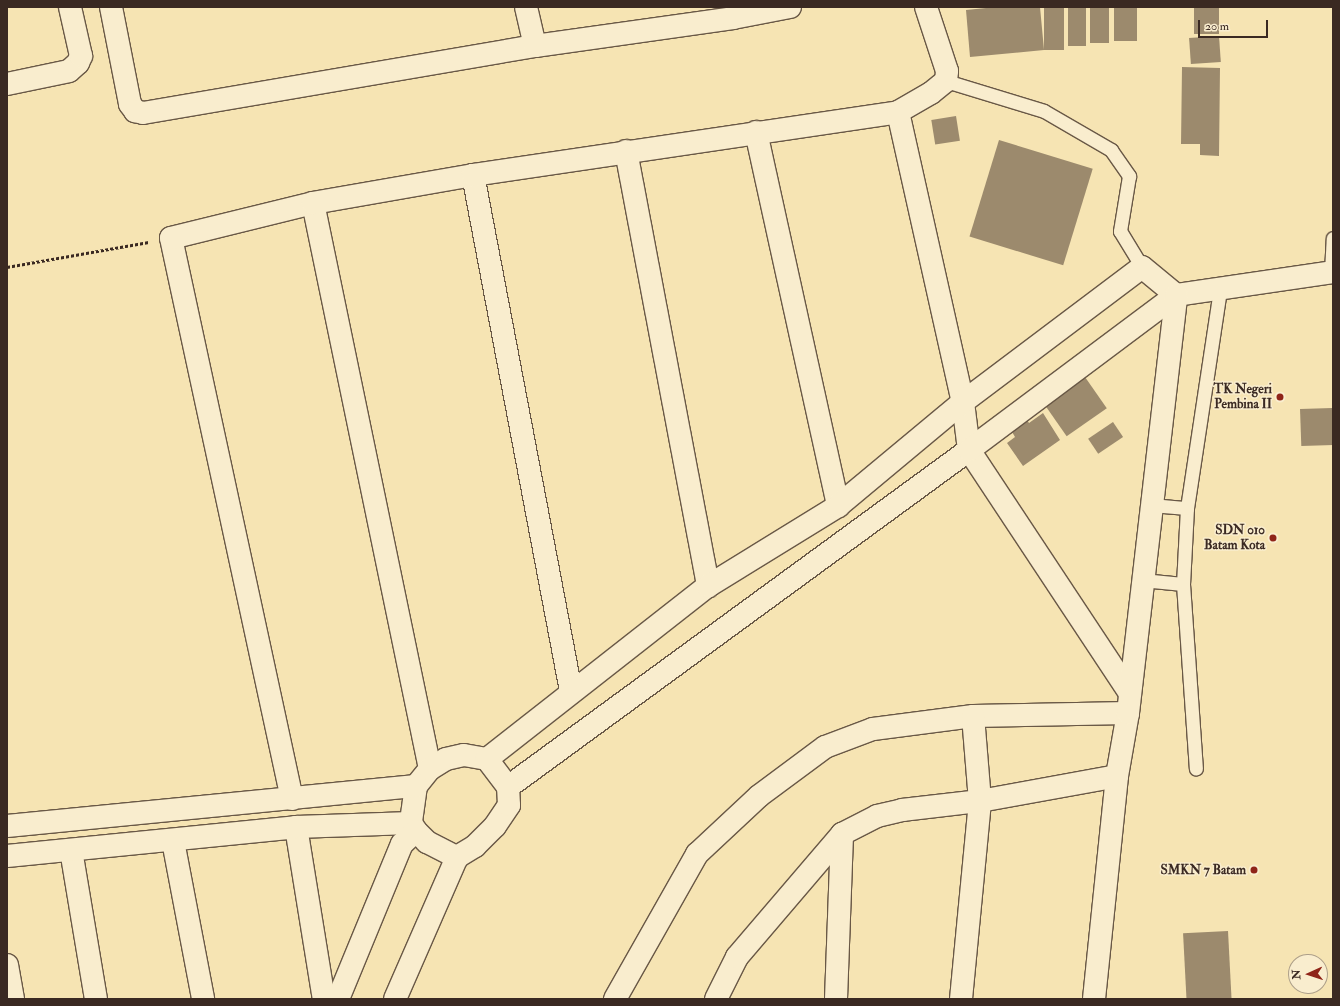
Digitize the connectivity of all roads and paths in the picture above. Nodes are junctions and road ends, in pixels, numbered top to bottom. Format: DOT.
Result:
graph roads {
  1 [pos="70,7"];
  2 [pos="111,7"];
  3 [pos="526,7"];
  4 [pos="790,7"];
  5 [pos="926,7"];
  6 [pos="535,46"];
  7 [pos="946,81"];
  8 [pos="7,84"];
  9 [pos="898,112"];
  10 [pos="756,132"];
  11 [pos="626,151"];
  12 [pos="473,175"];
  13 [pos="313,203"];
  14 [pos="171,238"];
  15 [pos="1333,238"];
  16 [pos="7,267"];
  17 [pos="1142,267"];
  18 [pos="1332,272"];
  19 [pos="1220,289"];
  20 [pos="1176,295"];
  21 [pos="963,402"];
  22 [pos="969,450"];
  23 [pos="1151,504"];
  24 [pos="838,506"];
  25 [pos="1187,508"];
  26 [pos="1142,580"];
  27 [pos="1183,584"];
  28 [pos="708,586"];
  29 [pos="1128,690"];
  30 [pos="571,691"];
  31 [pos="1128,713"];
  32 [pos="973,716"];
  33 [pos="487,759"];
  34 [pos="430,769"];
  35 [pos="1196,769"];
  36 [pos="1117,776"];
  37 [pos="416,786"];
  38 [pos="508,787"];
  39 [pos="292,799"];
  40 [pos="980,801"];
  41 [pos="7,826"];
  42 [pos="296,827"];
  43 [pos="414,827"];
  44 [pos="842,834"];
  45 [pos="172,841"];
  46 [pos="71,850"];
  47 [pos="7,856"];
  48 [pos="457,857"];
  49 [pos="7,965"];
  50 [pos="13,999"];
  51 [pos="96,999"];
  52 [pos="203,999"];
  53 [pos="324,999"];
  54 [pos="338,999"];
  55 [pos="395,999"];
  56 [pos="616,999"];
  57 [pos="716,999"];
  58 [pos="836,999"];
  59 [pos="961,999"];
  60 [pos="1094,999"];
  1 -- 8 [label="street"];
  2 -- 6 [label="street"];
  3 -- 6 [label="street"];
  4 -- 6 [label="street"];
  5 -- 7 [label="street"];
  7 -- 9 [label="street"];
  7 -- 17 [label="lane"];
  9 -- 10 [label="street"];
  9 -- 21 [label="street"];
  10 -- 11 [label="street"];
  10 -- 24 [label="street"];
  11 -- 12 [label="street"];
  11 -- 28 [label="street"];
  12 -- 13 [label="street"];
  12 -- 30 [label="street"];
  13 -- 14 [label="street"];
  13 -- 34 [label="street"];
  14 -- 16 [label="path"];
  14 -- 39 [label="street"];
  15 -- 18 [label="lane"];
  17 -- 20 [label="street"];
  17 -- 21 [label="street"];
  18 -- 19 [label="street"];
  19 -- 20 [label="street"];
  19 -- 25 [label="lane"];
  20 -- 22 [label="street"];
  20 -- 23 [label="street"];
  21 -- 22 [label="street"];
  21 -- 24 [label="street"];
  22 -- 29 [label="street"];
  22 -- 38 [label="street"];
  23 -- 25 [label="lane"];
  23 -- 26 [label="street"];
  24 -- 28 [label="street"];
  25 -- 27 [label="lane"];
  26 -- 27 [label="lane"];
  26 -- 29 [label="street"];
  27 -- 35 [label="lane"];
  28 -- 30 [label="street"];
  29 -- 31 [label="street"];
  30 -- 33 [label="street"];
  31 -- 32 [label="street"];
  31 -- 36 [label="street"];
  32 -- 40 [label="street"];
  32 -- 56 [label="street"];
  33 -- 34 [label="street"];
  33 -- 38 [label="street"];
  34 -- 37 [label="street"];
  36 -- 40 [label="street"];
  36 -- 60 [label="street"];
  37 -- 39 [label="street"];
  37 -- 43 [label="street"];
  38 -- 48 [label="street"];
  39 -- 41 [label="street"];
  40 -- 44 [label="street"];
  40 -- 59 [label="street"];
  42 -- 43 [label="street"];
  42 -- 45 [label="street"];
  42 -- 53 [label="street"];
  43 -- 48 [label="street"];
  43 -- 54 [label="street"];
  44 -- 57 [label="street"];
  44 -- 58 [label="street"];
  45 -- 46 [label="street"];
  45 -- 52 [label="street"];
  46 -- 47 [label="street"];
  46 -- 51 [label="street"];
  48 -- 55 [label="street"];
  49 -- 50 [label="street"];
}
